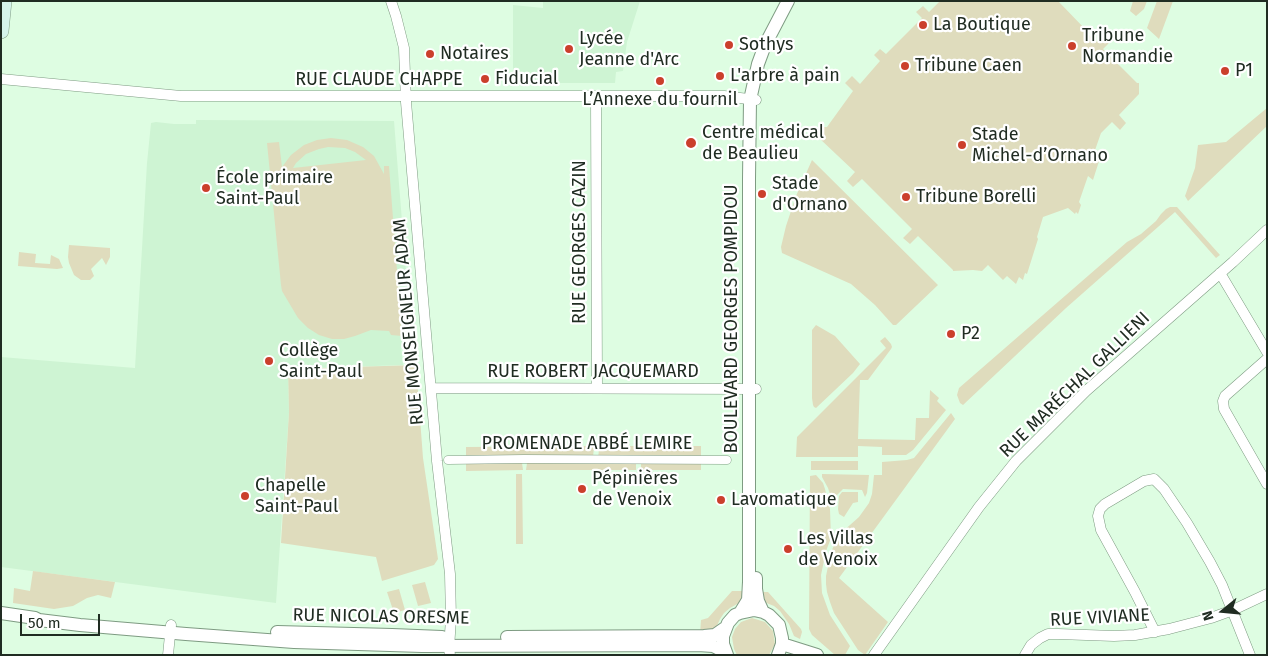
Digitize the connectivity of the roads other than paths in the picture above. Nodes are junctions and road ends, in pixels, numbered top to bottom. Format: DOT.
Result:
graph roads {
  1 [pos="4,1"];
  2 [pos="391,1"];
  3 [pos="788,1"];
  4 [pos="796,1"];
  5 [pos="1,30"];
  6 [pos="1,79"];
  7 [pos="596,96"];
  8 [pos="406,97"];
  9 [pos="753,100"];
  10 [pos="1267,230"];
  11 [pos="1220,273"];
  12 [pos="1267,352"];
  13 [pos="1267,359"];
  14 [pos="431,388"];
  15 [pos="597,388"];
  16 [pos="753,389"];
  17 [pos="448,460"];
  18 [pos="727,460"];
  19 [pos="1267,484"];
  20 [pos="1267,594"];
  21 [pos="1233,610"];
  22 [pos="764,612"];
  23 [pos="1,613"];
  24 [pos="740,613"];
  25 [pos="725,628"];
  26 [pos="170,629"];
  27 [pos="1155,632"];
  28 [pos="450,645"];
  29 [pos="780,650"];
  30 [pos="726,653"];
  31 [pos="168,655"];
  32 [pos="817,655"];
  33 [pos="874,655"];
  34 [pos="1026,655"];
  35 [pos="1250,655"];
  1 -- 5 [label="main road"];
  2 -- 8 [label="street, RUE MONSEIGNEUR ADAM"];
  3 -- 9 [label="street, BOULEVARD GEORGES POMPIDOU"];
  4 -- 9 [label="street, BOULEVARD GEORGES POMPIDOU"];
  6 -- 8 [label="street, RUE CLAUDE CHAPPE"];
  7 -- 8 [label="street, RUE CLAUDE CHAPPE"];
  7 -- 9 [label="street, RUE CLAUDE CHAPPE"];
  7 -- 15 [label="street, RUE GEORGES CAZIN"];
  8 -- 14 [label="street, RUE MONSEIGNEUR ADAM"];
  9 -- 16 [label="street, BOULEVARD GEORGES POMPIDOU"];
  10 -- 11 [label="street, RUE MARÉCHAL GALLIENI"];
  11 -- 12 [label="street"];
  11 -- 33 [label="street, RUE MARÉCHAL GALLIENI"];
  13 -- 19 [label="street"];
  14 -- 15 [label="street, RUE ROBERT JACQUEMARD"];
  14 -- 28 [label="street, RUE MONSEIGNEUR ADAM"];
  15 -- 16 [label="street, RUE ROBERT JACQUEMARD"];
  16 -- 22 [label="street, BOULEVARD GEORGES POMPIDOU"];
  16 -- 24 [label="street, BOULEVARD GEORGES POMPIDOU"];
  17 -- 18 [label="street, PROMENADE ABBÉ LEMIRE"];
  20 -- 21 [label="street, RUE VIVIANE"];
  21 -- 27 [label="street, RUE VIVIANE"];
  21 -- 27 [label="street"];
  21 -- 35 [label="street"];
  22 -- 24 [label="street"];
  22 -- 29 [label="street"];
  23 -- 26 [label="street, RUE NICOLAS ORESME"];
  24 -- 25 [label="street"];
  25 -- 28 [label="street, RUE NICOLAS ORESME"];
  25 -- 30 [label="street"];
  26 -- 28 [label="street, RUE NICOLAS ORESME"];
  26 -- 31 [label="street"];
  27 -- 34 [label="street, RUE VIVIANE"];
  28 -- 30 [label="street, RUE NICOLAS ORESME"];
  29 -- 32 [label="street"];
}
